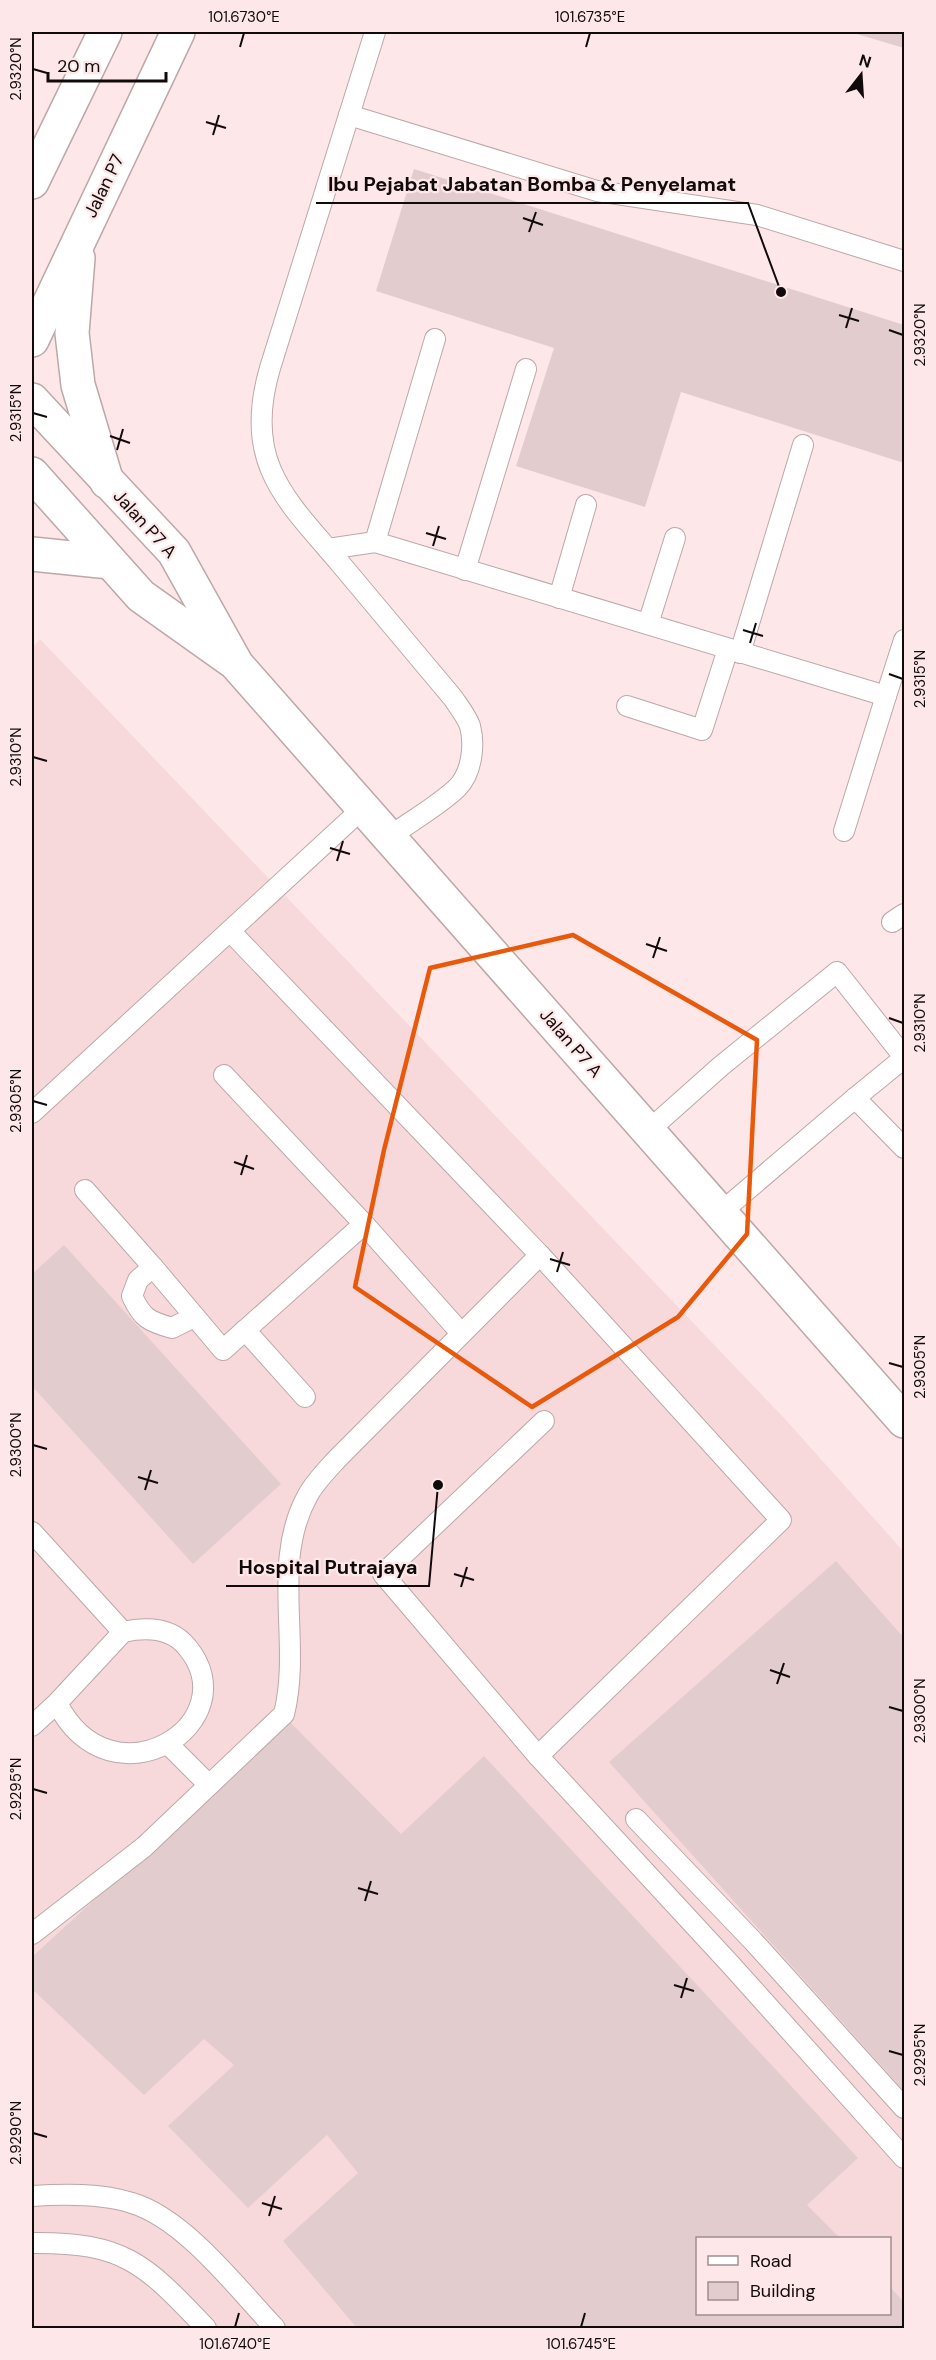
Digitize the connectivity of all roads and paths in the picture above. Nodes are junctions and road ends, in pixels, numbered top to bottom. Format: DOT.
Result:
graph roads {
  1 [pos="105,32"];
  2 [pos="178,32"];
  3 [pos="375,32"];
  4 [pos="349,115"];
  5 [pos="32,182"];
  6 [pos="79,238"];
  7 [pos="904,261"];
  8 [pos="435,339"];
  9 [pos="32,340"];
  10 [pos="526,369"];
  11 [pos="32,400"];
  12 [pos="803,444"];
  13 [pos="32,474"];
  14 [pos="107,482"];
  15 [pos="586,505"];
  16 [pos="675,538"];
  17 [pos="375,542"];
  18 [pos="328,549"];
  19 [pos="32,554"];
  20 [pos="110,562"];
  21 [pos="465,570"];
  22 [pos="559,598"];
  23 [pos="648,624"];
  24 [pos="904,640"];
  25 [pos="734,651"];
  26 [pos="237,664"];
  27 [pos="886,696"];
  28 [pos="627,706"];
  29 [pos="363,808"];
  30 [pos="844,831"];
  31 [pos="389,837"];
  32 [pos="230,931"];
  33 [pos="904,1058"];
  34 [pos="224,1075"];
  35 [pos="855,1098"];
  36 [pos="32,1113"];
  37 [pos="648,1131"];
  38 [pos="904,1148"];
  39 [pos="85,1190"];
  40 [pos="720,1213"];
  41 [pos="364,1224"];
  42 [pos="540,1254"];
  43 [pos="153,1267"];
  44 [pos="194,1317"];
  45 [pos="245,1330"];
  46 [pos="460,1333"];
  47 [pos="305,1397"];
  48 [pos="544,1421"];
  49 [pos="904,1421"];
  50 [pos="32,1532"];
  51 [pos="123,1632"];
  52 [pos="57,1703"];
  53 [pos="32,1726"];
  54 [pos="168,1744"];
  55 [pos="538,1756"];
  56 [pos="209,1785"];
  57 [pos="636,1819"];
  58 [pos="32,1934"];
  59 [pos="753,1941"];
  60 [pos="731,1965"];
  61 [pos="904,2108"];
  62 [pos="904,2158"];
  63 [pos="32,2196"];
  64 [pos="32,2243"];
  65 [pos="206,2328"];
  66 [pos="275,2328"];
  1 -- 5 [label="street"];
  2 -- 6 [label="street, Jalan P7"];
  3 -- 4 [label="lane"];
  4 -- 7 [label="lane"];
  4 -- 18 [label="lane"];
  6 -- 9 [label="street, Jalan P7"];
  6 -- 14 [label="street"];
  8 -- 17 [label="lane"];
  10 -- 21 [label="lane"];
  11 -- 14 [label="street, Jalan P7 A"];
  12 -- 25 [label="lane"];
  13 -- 20 [label="street, Jalan P7 A"];
  14 -- 26 [label="street, Jalan P7 A"];
  15 -- 22 [label="lane"];
  16 -- 23 [label="lane"];
  17 -- 18 [label="lane"];
  17 -- 21 [label="lane"];
  18 -- 31 [label="lane"];
  19 -- 20 [label="street"];
  20 -- 26 [label="street, Jalan P7 A"];
  21 -- 22 [label="lane"];
  22 -- 23 [label="lane"];
  23 -- 25 [label="lane"];
  24 -- 27 [label="lane"];
  25 -- 27 [label="lane"];
  25 -- 28 [label="lane"];
  26 -- 29 [label="street, Jalan P7 A"];
  27 -- 30 [label="lane"];
  29 -- 31 [label="street, Jalan P7 A"];
  29 -- 32 [label="lane"];
  31 -- 37 [label="street, Jalan P7 A"];
  32 -- 36 [label="lane"];
  32 -- 42 [label="lane"];
  33 -- 35 [label="lane"];
  33 -- 37 [label="lane"];
  34 -- 41 [label="lane"];
  35 -- 38 [label="lane"];
  35 -- 40 [label="lane"];
  37 -- 40 [label="street, Jalan P7 A"];
  39 -- 43 [label="lane"];
  40 -- 49 [label="street, Jalan P7 A"];
  41 -- 45 [label="lane"];
  41 -- 46 [label="lane"];
  42 -- 46 [label="lane"];
  42 -- 55 [label="lane"];
  43 -- 44 [label="lane"];
  43 -- 44 [label="lane"];
  44 -- 45 [label="lane"];
  45 -- 47 [label="lane"];
  46 -- 56 [label="lane"];
  48 -- 55 [label="lane"];
  50 -- 51 [label="lane"];
  51 -- 52 [label="lane"];
  51 -- 54 [label="lane"];
  52 -- 53 [label="lane"];
  52 -- 54 [label="lane"];
  54 -- 56 [label="lane"];
  55 -- 60 [label="lane"];
  56 -- 58 [label="lane"];
  57 -- 59 [label="lane"];
  59 -- 60 [label="lane"];
  59 -- 61 [label="lane"];
  60 -- 62 [label="lane"];
  63 -- 66 [label="lane"];
  64 -- 65 [label="lane"];
}
